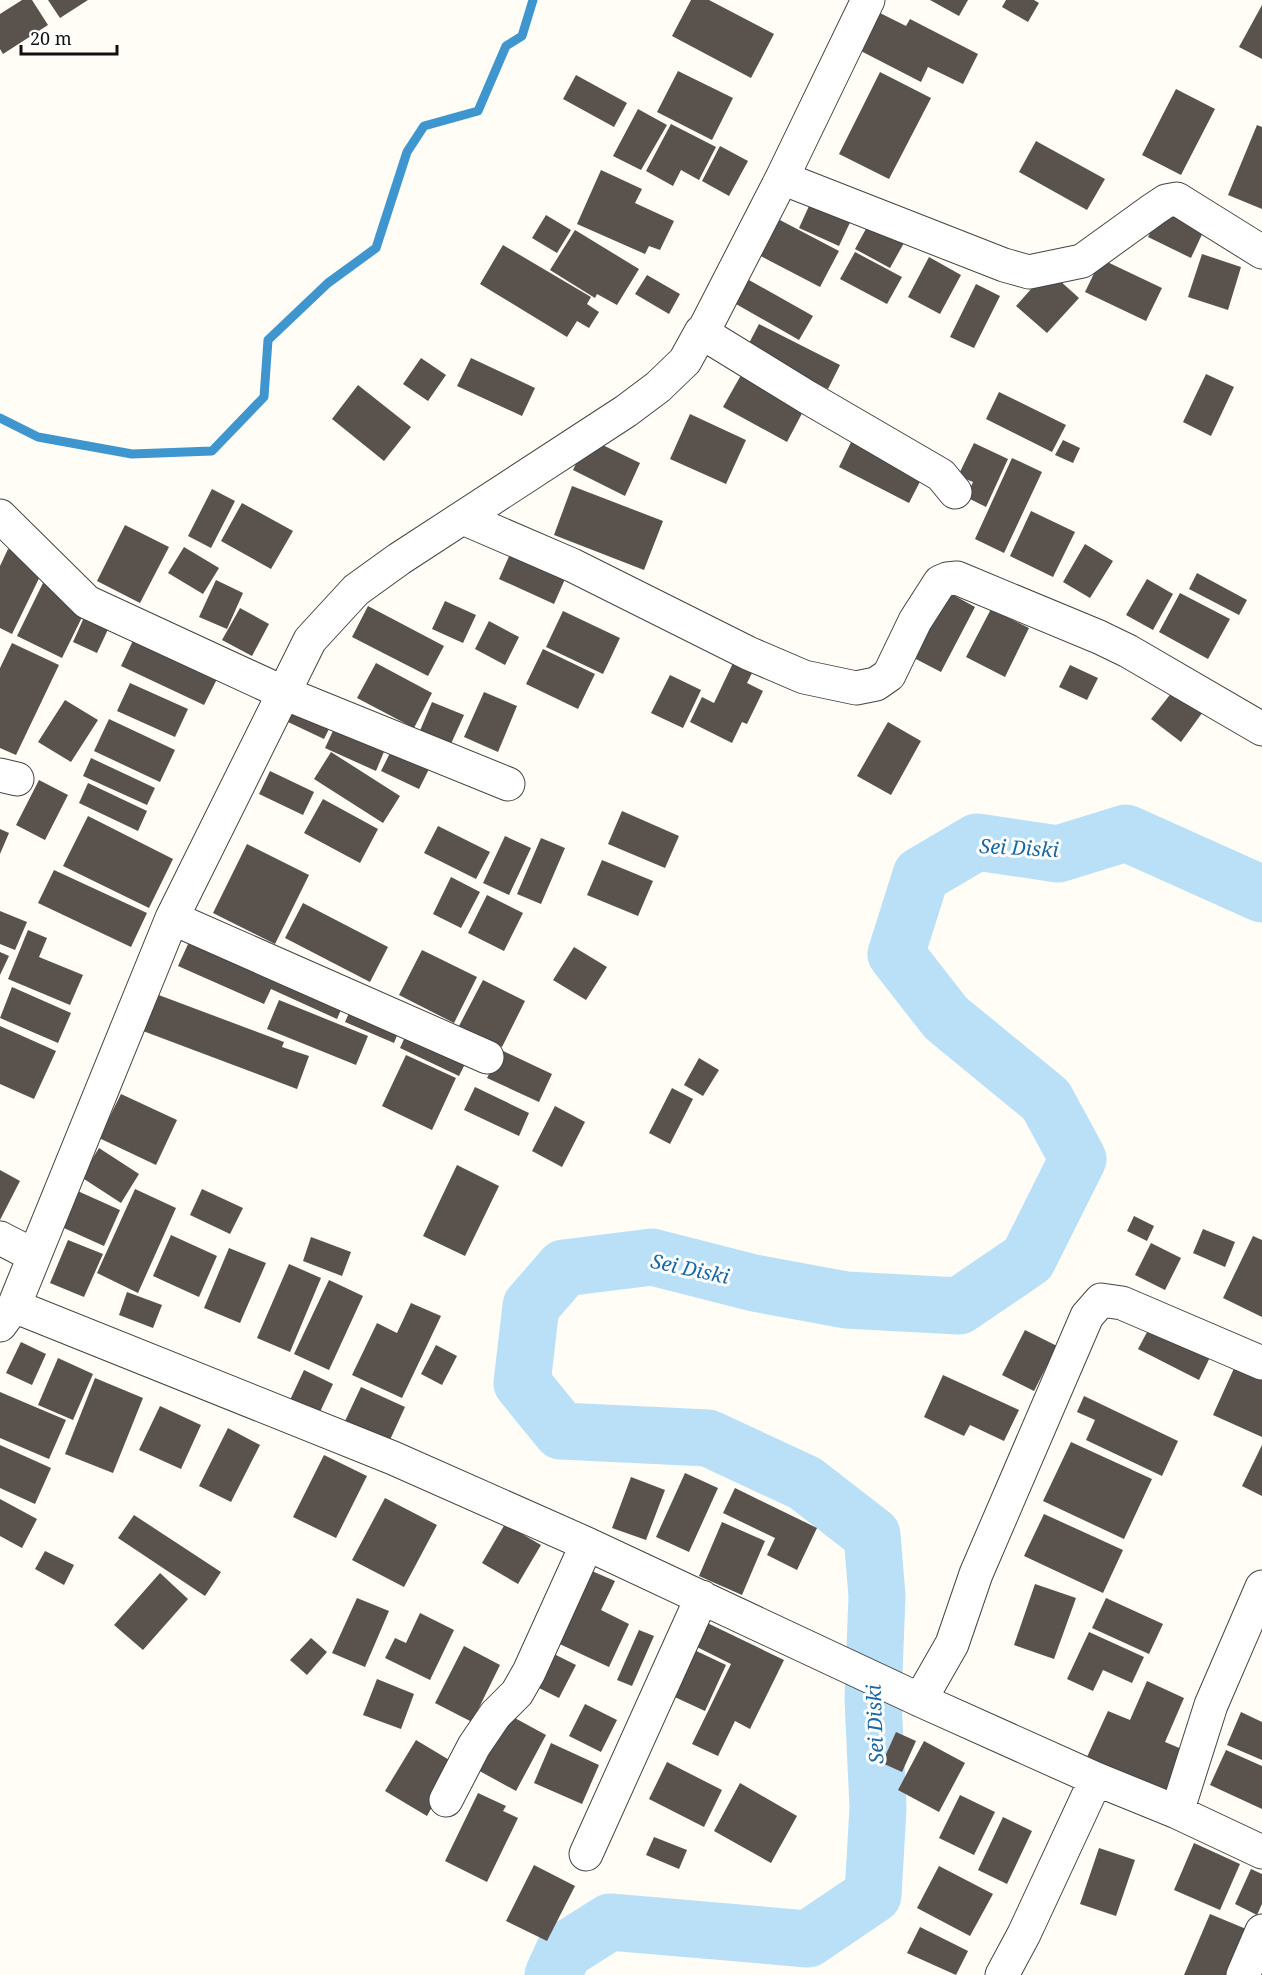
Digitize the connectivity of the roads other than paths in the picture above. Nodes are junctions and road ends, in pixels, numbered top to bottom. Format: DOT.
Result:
graph roads {
  1 [pos="868,0"];
  2 [pos="782,178"];
  3 [pos="1262,252"];
  4 [pos="700,332"];
  5 [pos="955,492"];
  6 [pos="0,516"];
  7 [pos="463,518"];
  8 [pos="284,693"];
  9 [pos="1262,729"];
  10 [pos="508,784"];
  11 [pos="172,918"];
  12 [pos="487,1057"];
  13 [pos="0,1238"];
  14 [pos="33,1255"];
  15 [pos="7,1316"];
  16 [pos="1262,1363"];
  17 [pos="587,1544"];
  18 [pos="1262,1587"];
  19 [pos="702,1597"];
  20 [pos="920,1700"];
  21 [pos="1096,1779"];
  22 [pos="446,1800"];
  23 [pos="1177,1812"];
  24 [pos="1262,1852"];
  25 [pos="586,1854"];
  26 [pos="1262,1931"];
  27 [pos="1002,1975"];
  28 [pos="1243,1975"];
  1 -- 2 [label="street"];
  2 -- 3 [label="street"];
  2 -- 4 [label="street"];
  4 -- 5 [label="street"];
  4 -- 7 [label="street"];
  6 -- 8 [label="street"];
  7 -- 8 [label="street"];
  7 -- 9 [label="street"];
  8 -- 10 [label="street"];
  8 -- 11 [label="street"];
  11 -- 12 [label="street"];
  11 -- 14 [label="street"];
  13 -- 14 [label="street"];
  14 -- 15 [label="street"];
  15 -- 17 [label="street"];
  16 -- 20 [label="street"];
  17 -- 19 [label="street"];
  17 -- 22 [label="street"];
  18 -- 23 [label="street"];
  19 -- 20 [label="street"];
  19 -- 25 [label="street"];
  20 -- 21 [label="street"];
  21 -- 23 [label="street"];
  21 -- 27 [label="street"];
  23 -- 24 [label="street"];
  26 -- 28 [label="street"];
}
